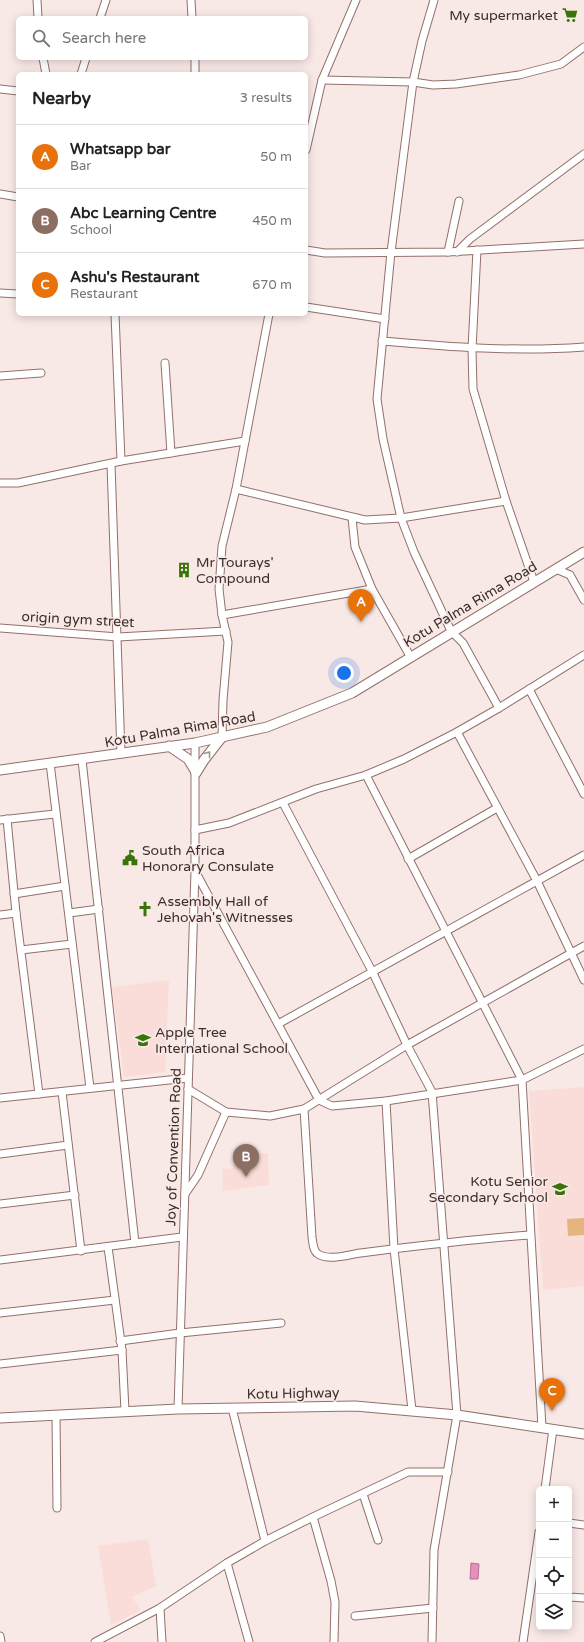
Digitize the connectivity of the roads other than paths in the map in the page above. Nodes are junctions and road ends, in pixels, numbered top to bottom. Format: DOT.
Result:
graph roads {
  1 [pos="37,0"];
  2 [pos="106,0"];
  3 [pos="191,0"];
  4 [pos="356,0"];
  5 [pos="434,0"];
  6 [pos="38,16"];
  7 [pos="101,16"];
  8 [pos="192,16"];
  9 [pos="584,47"];
  10 [pos="43,60"];
  11 [pos="85,60"];
  12 [pos="195,60"];
  13 [pos="46,72"];
  14 [pos="82,72"];
  15 [pos="195,72"];
  16 [pos="322,80"];
  17 [pos="413,82"];
  18 [pos="0,89"];
  19 [pos="16,91"];
  20 [pos="308,141"];
  21 [pos="584,154"];
  22 [pos="0,194"];
  23 [pos="16,197"];
  24 [pos="458,201"];
  25 [pos="584,244"];
  26 [pos="308,250"];
  27 [pos="477,250"];
  28 [pos="392,252"];
  29 [pos="448,252"];
  30 [pos="457,252"];
  31 [pos="0,293"];
  32 [pos="16,294"];
  33 [pos="308,307"];
  34 [pos="115,316"];
  35 [pos="269,316"];
  36 [pos="386,319"];
  37 [pos="382,341"];
  38 [pos="584,347"];
  39 [pos="472,349"];
  40 [pos="165,363"];
  41 [pos="41,373"];
  42 [pos="0,376"];
  43 [pos="245,441"];
  44 [pos="171,453"];
  45 [pos="121,461"];
  46 [pos="111,464"];
  47 [pos="0,483"];
  48 [pos="236,489"];
  49 [pos="506,501"];
  50 [pos="352,518"];
  51 [pos="401,518"];
  52 [pos="584,552"];
  53 [pos="556,569"];
  54 [pos="534,582"];
  55 [pos="372,590"];
  56 [pos="584,600"];
  57 [pos="222,615"];
  58 [pos="0,628"];
  59 [pos="226,631"];
  60 [pos="452,631"];
  61 [pos="118,637"];
  62 [pos="584,655"];
  63 [pos="410,656"];
  64 [pos="529,689"];
  65 [pos="499,708"];
  66 [pos="457,732"];
  67 [pos="222,737"];
  68 [pos="195,743"];
  69 [pos="168,746"];
  70 [pos="122,754"];
  71 [pos="82,760"];
  72 [pos="50,763"];
  73 [pos="0,770"];
  74 [pos="196,773"];
  75 [pos="366,775"];
  76 [pos="584,794"];
  77 [pos="283,803"];
  78 [pos="497,808"];
  79 [pos="55,814"];
  80 [pos="3,820"];
  81 [pos="195,830"];
  82 [pos="584,855"];
  83 [pos="408,859"];
  84 [pos="195,871"];
  85 [pos="537,881"];
  86 [pos="65,886"];
  87 [pos="14,894"];
  88 [pos="99,910"];
  89 [pos="16,913"];
  90 [pos="69,913"];
  91 [pos="0,915"];
  92 [pos="445,931"];
  93 [pos="72,944"];
  94 [pos="584,946"];
  95 [pos="21,950"];
  96 [pos="571,954"];
  97 [pos="373,973"];
  98 [pos="584,980"];
  99 [pos="484,1003"];
  100 [pos="278,1024"];
  101 [pos="407,1046"];
  102 [pos="584,1049"];
  103 [pos="188,1078"];
  104 [pos="522,1080"];
  105 [pos="118,1084"];
  106 [pos="90,1088"];
  107 [pos="188,1089"];
  108 [pos="62,1092"];
  109 [pos="432,1092"];
  110 [pos="39,1094"];
  111 [pos="0,1098"];
  112 [pos="319,1100"];
  113 [pos="386,1101"];
  114 [pos="304,1109"];
  115 [pos="226,1112"];
  116 [pos="68,1145"];
  117 [pos="0,1154"];
  118 [pos="75,1195"];
  119 [pos="184,1195"];
  120 [pos="0,1204"];
  121 [pos="530,1235"];
  122 [pos="182,1238"];
  123 [pos="443,1242"];
  124 [pos="135,1243"];
  125 [pos="108,1247"];
  126 [pos="394,1249"];
  127 [pos="81,1250"];
  128 [pos="0,1260"];
  129 [pos="115,1300"];
  130 [pos="0,1313"];
  131 [pos="281,1323"];
  132 [pos="180,1332"];
  133 [pos="120,1341"];
  134 [pos="122,1350"];
  135 [pos="0,1364"];
  136 [pos="232,1408"];
  137 [pos="178,1409"];
  138 [pos="412,1410"];
  139 [pos="125,1412"];
  140 [pos="56,1415"];
  141 [pos="458,1415"];
  142 [pos="0,1418"];
  143 [pos="542,1427"];
  144 [pos="553,1429"];
  145 [pos="584,1434"];
  146 [pos="448,1472"];
  147 [pos="545,1486"];
  148 [pos="363,1494"];
  149 [pos="57,1508"];
  150 [pos="313,1517"];
  151 [pos="572,1524"];
  152 [pos="584,1525"];
  153 [pos="378,1540"];
  154 [pos="265,1541"];
  155 [pos="536,1556"];
  156 [pos="227,1563"];
  157 [pos="531,1596"];
  158 [pos="536,1596"];
  159 [pos="572,1597"];
  160 [pos="584,1598"];
  161 [pos="160,1608"];
  162 [pos="433,1608"];
  163 [pos="355,1616"];
  164 [pos="0,1636"];
  165 [pos="1,1642"];
  166 [pos="95,1642"];
  167 [pos="162,1642"];
  168 [pos="249,1642"];
  169 [pos="334,1642"];
  170 [pos="432,1642"];
  171 [pos="523,1642"];
  1 -- 6 [label="street"];
  2 -- 7 [label="street"];
  3 -- 8 [label="street"];
  4 -- 16 [label="street"];
  5 -- 17 [label="street"];
  9 -- 17 [label="street"];
  10 -- 13 [label="street"];
  11 -- 14 [label="street"];
  12 -- 15 [label="street"];
  16 -- 17 [label="street"];
  16 -- 20 [label="street"];
  17 -- 28 [label="street"];
  18 -- 19 [label="street"];
  21 -- 30 [label="street"];
  22 -- 23 [label="street"];
  24 -- 29 [label="street"];
  25 -- 27 [label="street"];
  26 -- 28 [label="street"];
  27 -- 30 [label="street"];
  27 -- 39 [label="street"];
  28 -- 29 [label="street"];
  28 -- 36 [label="street"];
  29 -- 30 [label="street"];
  31 -- 32 [label="street"];
  33 -- 36 [label="street"];
  34 -- 45 [label="street"];
  35 -- 43 [label="street"];
  36 -- 37 [label="street"];
  37 -- 39 [label="street"];
  37 -- 51 [label="street"];
  38 -- 39 [label="street"];
  39 -- 49 [label="street"];
  40 -- 44 [label="street"];
  41 -- 42 [label="street"];
  43 -- 44 [label="street"];
  43 -- 48 [label="street"];
  44 -- 45 [label="street"];
  45 -- 46 [label="street"];
  46 -- 47 [label="street"];
  46 -- 61 [label="street"];
  48 -- 50 [label="street"];
  48 -- 57 [label="street"];
  49 -- 51 [label="street"];
  49 -- 54 [label="street"];
  50 -- 51 [label="street"];
  50 -- 55 [label="street"];
  51 -- 60 [label="street"];
  52 -- 53 [label="street, Kotu Palma Rima Road"];
  53 -- 54 [label="street, Kotu Palma Rima Road"];
  53 -- 56 [label="street"];
  54 -- 60 [label="street, Kotu Palma Rima Road"];
  55 -- 57 [label="street"];
  55 -- 63 [label="street"];
  57 -- 59 [label="street"];
  58 -- 61 [label="street, origin gym street"];
  59 -- 61 [label="street, origin gym street"];
  59 -- 67 [label="street"];
  60 -- 63 [label="street, Kotu Palma Rima Road"];
  60 -- 65 [label="street"];
  61 -- 70 [label="street"];
  62 -- 64 [label="street"];
  63 -- 67 [label="street, Kotu Palma Rima Road"];
  64 -- 65 [label="street"];
  64 -- 76 [label="street"];
  65 -- 66 [label="street"];
  66 -- 75 [label="street"];
  66 -- 78 [label="street"];
  67 -- 68 [label="street, Kotu Palma Rima Road"];
  74 -- 67 [label="street, one-way"];
  68 -- 69 [label="street, Kotu Palma Rima Road"];
  68 -- 74 [label="street, Joy of Convention Road"];
  69 -- 70 [label="street, Kotu Palma Rima Road"];
  69 -- 74 [label="street"];
  70 -- 71 [label="street, Kotu Palma Rima Road"];
  71 -- 72 [label="street, Kotu Palma Rima Road"];
  71 -- 88 [label="street"];
  72 -- 73 [label="street, Kotu Palma Rima Road"];
  72 -- 79 [label="street"];
  74 -- 81 [label="street, Joy of Convention Road"];
  75 -- 77 [label="street"];
  75 -- 83 [label="street"];
  77 -- 81 [label="street"];
  77 -- 97 [label="street"];
  78 -- 83 [label="street"];
  78 -- 85 [label="street"];
  79 -- 80 [label="street"];
  79 -- 86 [label="street"];
  80 -- 87 [label="street"];
  81 -- 84 [label="street, Joy of Convention Road"];
  82 -- 85 [label="street"];
  83 -- 92 [label="street"];
  84 -- 100 [label="street"];
  84 -- 103 [label="street, Joy of Convention Road"];
  85 -- 92 [label="street"];
  85 -- 96 [label="street"];
  86 -- 87 [label="street"];
  86 -- 90 [label="street"];
  87 -- 89 [label="street"];
  88 -- 90 [label="street"];
  88 -- 105 [label="street"];
  89 -- 91 [label="street"];
  89 -- 95 [label="street"];
  90 -- 93 [label="street"];
  92 -- 97 [label="street"];
  92 -- 99 [label="street"];
  93 -- 95 [label="street"];
  93 -- 106 [label="street"];
  94 -- 96 [label="street"];
  95 -- 110 [label="street"];
  96 -- 98 [label="street"];
  96 -- 99 [label="street"];
  97 -- 100 [label="street"];
  97 -- 101 [label="street"];
  99 -- 101 [label="street"];
  99 -- 104 [label="street"];
  100 -- 112 [label="street"];
  101 -- 109 [label="street"];
  101 -- 112 [label="street"];
  102 -- 104 [label="street"];
  103 -- 105 [label="street"];
  103 -- 107 [label="street, Joy of Convention Road"];
  104 -- 109 [label="street"];
  104 -- 121 [label="street"];
  105 -- 106 [label="street"];
  105 -- 124 [label="street"];
  106 -- 108 [label="street"];
  107 -- 115 [label="street"];
  107 -- 119 [label="street, Joy of Convention Road"];
  108 -- 110 [label="street"];
  108 -- 116 [label="street"];
  109 -- 113 [label="street"];
  109 -- 123 [label="street"];
  110 -- 111 [label="street"];
  112 -- 113 [label="street"];
  112 -- 114 [label="street"];
  113 -- 126 [label="street"];
  114 -- 115 [label="street"];
  114 -- 126 [label="street"];
  115 -- 119 [label="street"];
  116 -- 117 [label="street"];
  116 -- 118 [label="street"];
  118 -- 120 [label="street"];
  118 -- 127 [label="street"];
  119 -- 122 [label="street, Joy of Convention Road"];
  121 -- 123 [label="street"];
  121 -- 143 [label="street"];
  122 -- 124 [label="street"];
  122 -- 132 [label="street, Joy of Convention Road"];
  123 -- 126 [label="street"];
  123 -- 141 [label="street"];
  124 -- 125 [label="street"];
  125 -- 127 [label="street"];
  125 -- 129 [label="street"];
  126 -- 138 [label="street"];
  127 -- 128 [label="street"];
  129 -- 130 [label="street"];
  129 -- 133 [label="street"];
  131 -- 132 [label="street"];
  132 -- 133 [label="street"];
  132 -- 137 [label="street, Joy of Convention Road"];
  133 -- 134 [label="street"];
  134 -- 135 [label="street"];
  134 -- 139 [label="street"];
  136 -- 137 [label="street, Kotu Highway"];
  136 -- 138 [label="street, Kotu Highway"];
  136 -- 154 [label="street"];
  137 -- 139 [label="street, Kotu Highway"];
  138 -- 141 [label="street, Kotu Highway"];
  139 -- 140 [label="street, Kotu Highway"];
  140 -- 142 [label="street, Kotu Highway"];
  140 -- 149 [label="street"];
  141 -- 143 [label="street, Kotu Highway"];
  141 -- 146 [label="street"];
  143 -- 144 [label="street, Kotu Highway"];
  144 -- 145 [label="street, Kotu Highway"];
  144 -- 147 [label="street"];
  146 -- 148 [label="street"];
  146 -- 162 [label="street"];
  148 -- 150 [label="street"];
  148 -- 153 [label="street"];
  150 -- 154 [label="street"];
  150 -- 169 [label="street"];
  151 -- 152 [label="street"];
  154 -- 156 [label="street"];
  155 -- 157 [label="street"];
  156 -- 161 [label="street"];
  156 -- 168 [label="street"];
  157 -- 158 [label="street"];
  157 -- 171 [label="street"];
  159 -- 160 [label="street"];
  161 -- 166 [label="street"];
  161 -- 167 [label="street"];
  162 -- 163 [label="street"];
  162 -- 170 [label="street"];
  164 -- 165 [label="street"];
}
